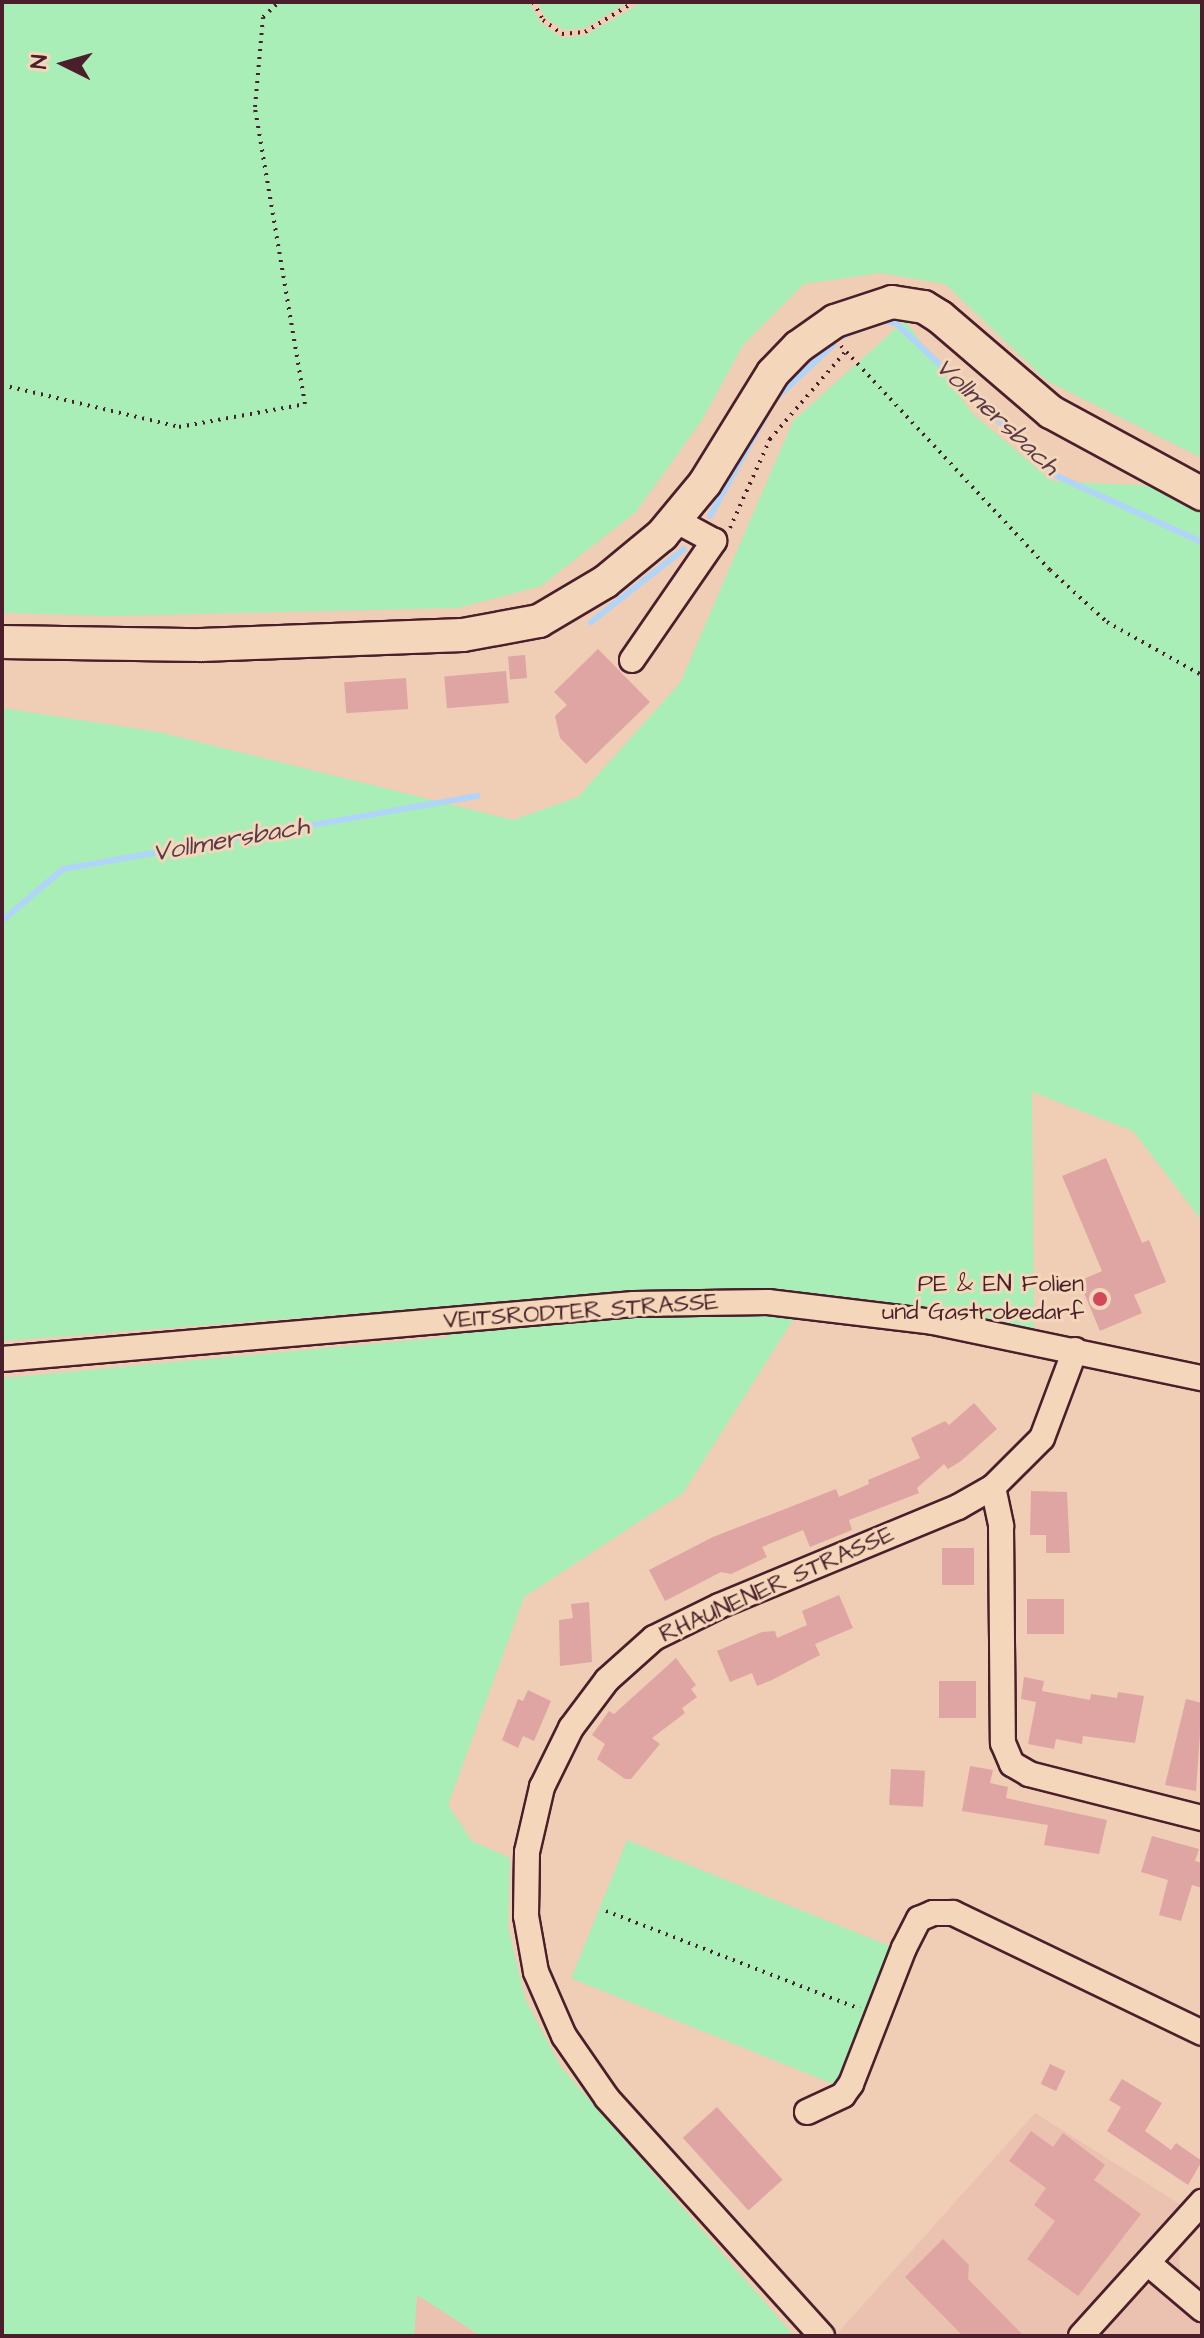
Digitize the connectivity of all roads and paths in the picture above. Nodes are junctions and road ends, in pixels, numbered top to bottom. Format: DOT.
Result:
graph roads {
  1 [pos="279,2"];
  2 [pos="533,2"];
  3 [pos="634,2"];
  4 [pos="824,327"];
  5 [pos="846,351"];
  6 [pos="2,385"];
  7 [pos="1202,494"];
  8 [pos="675,520"];
  9 [pos="714,541"];
  10 [pos="2,642"];
  11 [pos="632,660"];
  12 [pos="1202,675"];
  13 [pos="1075,1350"];
  14 [pos="2,1359"];
  15 [pos="1202,1378"];
  16 [pos="993,1487"];
  17 [pos="1202,1818"];
  18 [pos="606,1911"];
  19 [pos="877,2016"];
  20 [pos="1202,2033"];
  21 [pos="807,2112"];
  22 [pos="1202,2202"];
  23 [pos="1149,2264"];
  24 [pos="1202,2309"];
  25 [pos="822,2336"];
  26 [pos="1081,2336"];
  1 -- 6 [label="path"];
  2 -- 3 [label="path"];
  4 -- 5 [label="path"];
  4 -- 7 [label="main road"];
  4 -- 8 [label="main road"];
  5 -- 9 [label="path"];
  5 -- 12 [label="path"];
  8 -- 9 [label="street"];
  8 -- 10 [label="main road"];
  9 -- 11 [label="street"];
  13 -- 14 [label="street, VEITSRODTER STRASSE"];
  13 -- 15 [label="street, VEITSRODTER STRASSE"];
  13 -- 16 [label="street, RHAUNENER STRASSE"];
  16 -- 17 [label="street"];
  16 -- 25 [label="street, RHAUNENER STRASSE"];
  18 -- 19 [label="path"];
  19 -- 20 [label="street"];
  19 -- 21 [label="street"];
  22 -- 23 [label="street"];
  23 -- 24 [label="street"];
  23 -- 26 [label="street"];
}
